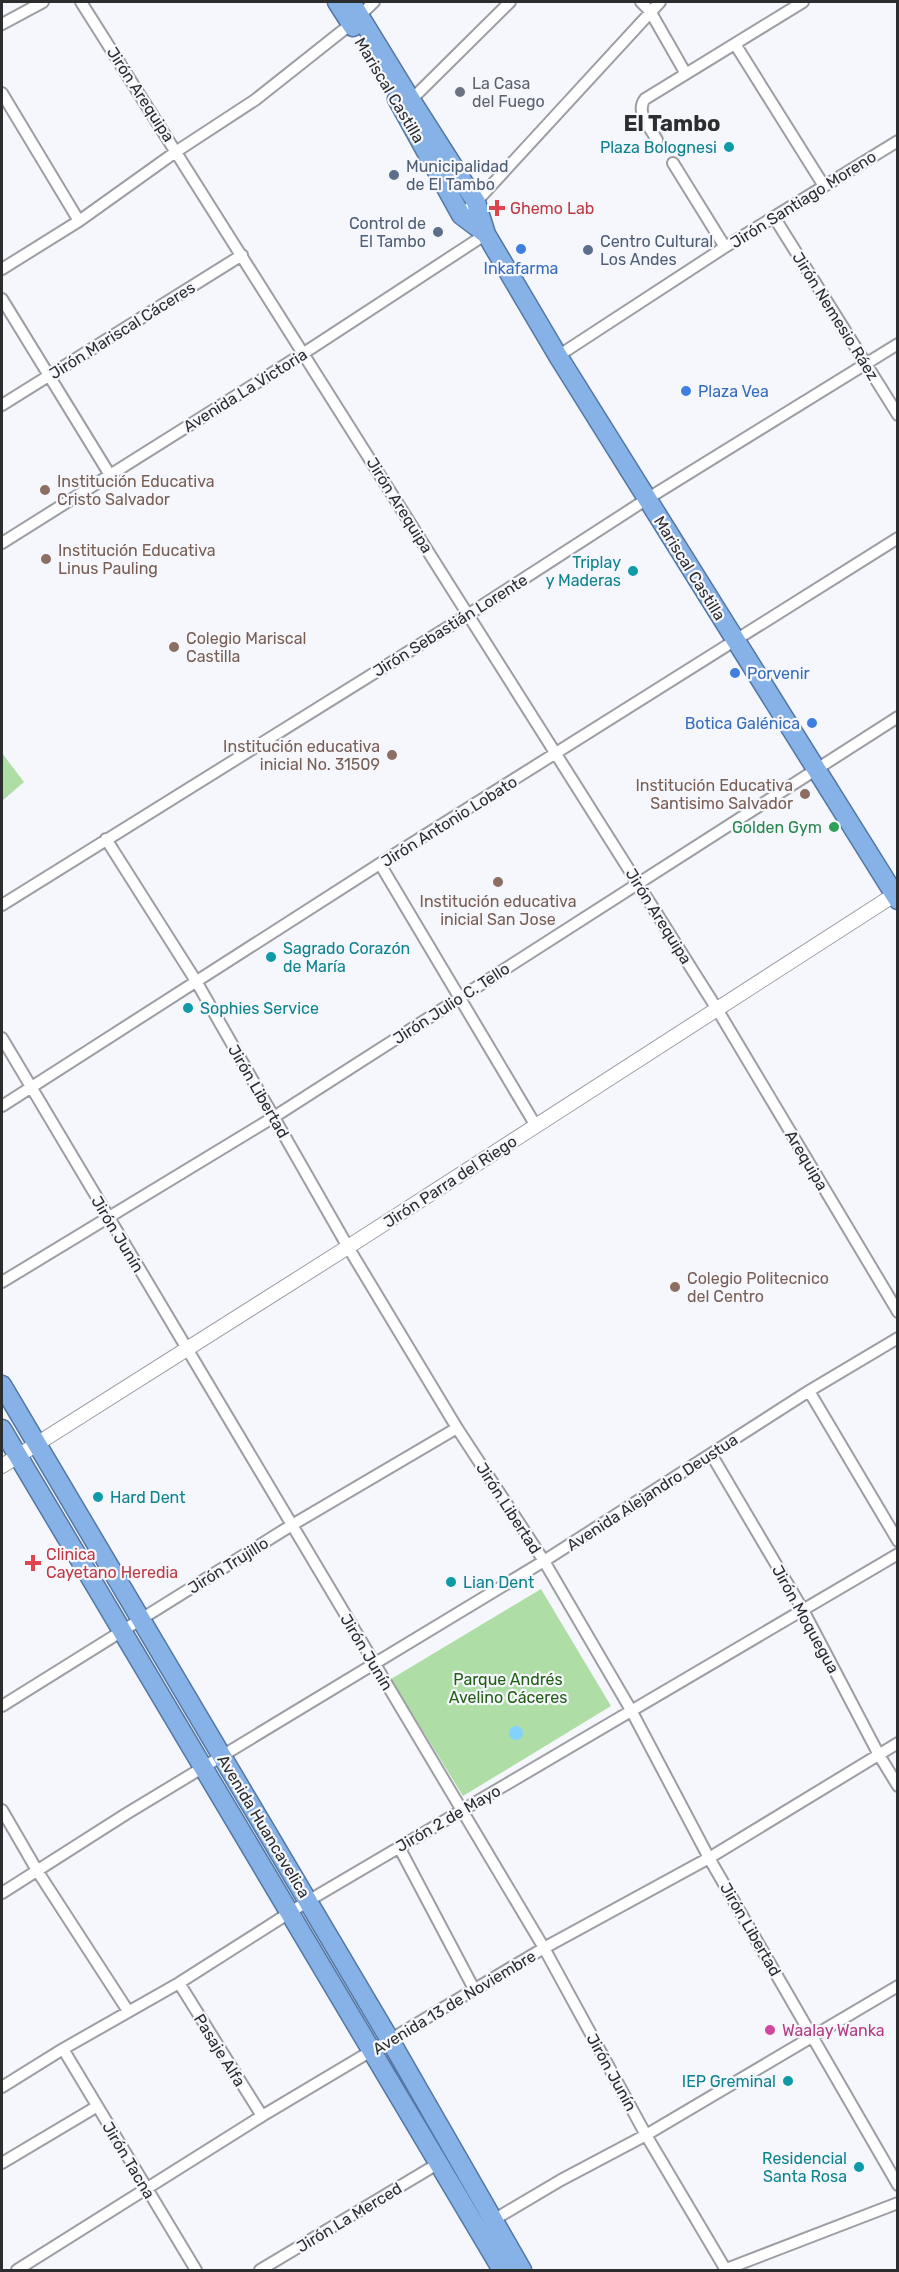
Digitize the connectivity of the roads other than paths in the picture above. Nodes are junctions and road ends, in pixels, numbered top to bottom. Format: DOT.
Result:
graph roads {
  1 [pos="44,2"];
  2 [pos="81,2"];
  3 [pos="337,2"];
  4 [pos="374,2"];
  5 [pos="510,2"];
  6 [pos="641,2"];
  7 [pos="660,2"];
  8 [pos="803,2"];
  9 [pos="650,11"];
  10 [pos="354,14"];
  11 [pos="2,24"];
  12 [pos="735,44"];
  13 [pos="686,74"];
  14 [pos="2,93"];
  15 [pos="411,100"];
  16 [pos="657,140"];
  17 [pos="897,141"];
  18 [pos="177,151"];
  19 [pos="673,163"];
  20 [pos="824,186"];
  21 [pos="476,202"];
  22 [pos="461,215"];
  23 [pos="774,217"];
  24 [pos="79,221"];
  25 [pos="486,234"];
  26 [pos="725,247"];
  27 [pos="242,255"];
  28 [pos="2,269"];
  29 [pos="2,299"];
  30 [pos="897,344"];
  31 [pos="304,353"];
  32 [pos="558,356"];
  33 [pos="865,364"];
  34 [pos="49,376"];
  35 [pos="2,405"];
  36 [pos="897,415"];
  37 [pos="110,475"];
  38 [pos="647,499"];
  39 [pos="897,538"];
  40 [pos="2,543"];
  41 [pos="469,614"];
  42 [pos="736,641"];
  43 [pos="897,717"];
  44 [pos="556,753"];
  45 [pos="815,770"];
  46 [pos="106,839"];
  47 [pos="380,864"];
  48 [pos="638,883"];
  49 [pos="896,896"];
  50 [pos="2,904"];
  51 [pos="196,981"];
  52 [pos="459,998"];
  53 [pos="717,1009"];
  54 [pos="2,1038"];
  55 [pos="31,1087"];
  56 [pos="2,1106"];
  57 [pos="274,1117"];
  58 [pos="536,1126"];
  59 [pos="108,1217"];
  60 [pos="348,1247"];
  61 [pos="2,1282"];
  62 [pos="897,1312"];
  63 [pos="897,1338"];
  64 [pos="187,1349"];
  65 [pos="2,1385"];
  66 [pos="810,1391"];
  67 [pos="457,1428"];
  68 [pos="2,1429"];
  69 [pos="37,1444"];
  70 [pos="711,1454"];
  71 [pos="18,1456"];
  72 [pos="2,1466"];
  73 [pos="292,1525"];
  74 [pos="897,1541"];
  75 [pos="897,1554"];
  76 [pos="544,1561"];
  77 [pos="803,1610"];
  78 [pos="141,1620"];
  79 [pos="121,1633"];
  80 [pos="375,1664"];
  81 [pos="2,1707"];
  82 [pos="631,1710"];
  83 [pos="897,1743"];
  84 [pos="879,1755"];
  85 [pos="222,1756"];
  86 [pos="203,1767"];
  87 [pos="897,1786"];
  88 [pos="2,1810"];
  89 [pos="462,1810"];
  90 [pos="399,1847"];
  91 [pos="709,1858"];
  92 [pos="38,1872"];
  93 [pos="2,1893"];
  94 [pos="308,1901"];
  95 [pos="290,1912"];
  96 [pos="544,1948"];
  97 [pos="178,1983"];
  98 [pos="897,1986"];
  99 [pos="474,1989"];
  100 [pos="128,2011"];
  101 [pos="813,2036"];
  102 [pos="390,2040"];
  103 [pos="63,2049"];
  104 [pos="372,2051"];
  105 [pos="2,2087"];
  106 [pos="96,2107"];
  107 [pos="262,2116"];
  108 [pos="646,2135"];
  109 [pos="2,2163"];
  110 [pos="439,2163"];
  111 [pos="897,2185"];
  112 [pos="146,2189"];
  113 [pos="897,2203"];
  114 [pos="486,2225"];
  115 [pos="725,2270"];
  116 [pos="16,2271"];
  117 [pos="196,2271"];
  118 [pos="260,2271"];
  119 [pos="502,2271"];
  120 [pos="522,2271"];
  1 -- 11 [label="street"];
  2 -- 18 [label="street, Jirón Arequipa"];
  3 -- 10 [label="highway, Mariscal Castilla"];
  4 -- 10 [label="street"];
  5 -- 15 [label="street"];
  6 -- 9 [label="street"];
  7 -- 9 [label="street"];
  8 -- 12 [label="street"];
  9 -- 13 [label="street"];
  9 -- 21 [label="street"];
  10 -- 15 [label="highway, Mariscal Castilla"];
  10 -- 18 [label="street"];
  10 -- 22 [label="highway, Mariscal Castilla"];
  12 -- 13 [label="street"];
  12 -- 20 [label="street"];
  13 -- 16 [label="street"];
  14 -- 24 [label="street"];
  15 -- 21 [label="highway, Mariscal Castilla"];
  17 -- 20 [label="street, Jirón Santiago Moreno"];
  18 -- 24 [label="street"];
  18 -- 27 [label="street, Jirón Arequipa"];
  19 -- 26 [label="street"];
  20 -- 23 [label="street, Jirón Santiago Moreno"];
  21 -- 22 [label="street"];
  21 -- 25 [label="highway, Mariscal Castilla"];
  22 -- 25 [label="highway, Mariscal Castilla"];
  23 -- 26 [label="street, Jirón Santiago Moreno"];
  23 -- 33 [label="street, Jirón Nemesio Ráez"];
  24 -- 28 [label="street"];
  25 -- 31 [label="street, Avenida La Victoria"];
  25 -- 32 [label="highway, Mariscal Castilla"];
  26 -- 32 [label="street, Jirón Santiago Moreno"];
  27 -- 31 [label="street, Jirón Arequipa"];
  27 -- 34 [label="street, Jirón Mariscal Cáceres"];
  29 -- 34 [label="street"];
  30 -- 33 [label="street, Jirón Sebastián Lorente"];
  31 -- 37 [label="street, Avenida La Victoria"];
  31 -- 41 [label="street, Jirón Arequipa"];
  32 -- 38 [label="highway, Mariscal Castilla"];
  33 -- 36 [label="street, Jirón Nemesio Ráez"];
  33 -- 38 [label="street, Jirón Sebastián Lorente"];
  34 -- 35 [label="street, Jirón Mariscal Cáceres"];
  34 -- 37 [label="street"];
  37 -- 40 [label="street, Avenida La Victoria"];
  38 -- 41 [label="street, Jirón Sebastián Lorente"];
  38 -- 42 [label="highway, Mariscal Castilla"];
  39 -- 42 [label="street, Jirón Antonio Lobato"];
  41 -- 44 [label="street, Jirón Arequipa"];
  41 -- 46 [label="street, Jirón Sebastián Lorente"];
  42 -- 44 [label="street, Jirón Antonio Lobato"];
  42 -- 45 [label="highway, Mariscal Castilla"];
  43 -- 45 [label="street, Jirón Julio C. Tello"];
  44 -- 47 [label="street, Jirón Antonio Lobato"];
  44 -- 48 [label="street, Jirón Arequipa"];
  45 -- 48 [label="street, Jirón Julio C. Tello"];
  45 -- 49 [label="highway, Mariscal Castilla"];
  46 -- 50 [label="street, Jirón Sebastián Lorente"];
  46 -- 51 [label="street, Jirón Libertad"];
  47 -- 51 [label="street, Jirón Antonio Lobato"];
  47 -- 52 [label="street"];
  48 -- 52 [label="street, Jirón Julio C. Tello"];
  48 -- 53 [label="street, Jirón Arequipa"];
  49 -- 53 [label="street, Jirón Parra del Riego"];
  51 -- 55 [label="street, Jirón Antonio Lobato"];
  51 -- 57 [label="street, Jirón Libertad"];
  52 -- 57 [label="street, Jirón Julio C. Tello"];
  52 -- 58 [label="street"];
  53 -- 58 [label="street, Jirón Parra del Riego"];
  53 -- 62 [label="street, Arequipa"];
  54 -- 55 [label="street, Jirón Junín"];
  55 -- 56 [label="street, Jirón Antonio Lobato"];
  55 -- 59 [label="street, Jirón Junín"];
  57 -- 59 [label="street, Jirón Julio C. Tello"];
  57 -- 60 [label="street, Jirón Libertad"];
  58 -- 60 [label="street, Jirón Parra del Riego"];
  59 -- 61 [label="street, Jirón Julio C. Tello"];
  59 -- 64 [label="street, Jirón Junín"];
  60 -- 64 [label="street, Jirón Parra del Riego"];
  60 -- 67 [label="street, Jirón Libertad"];
  63 -- 66 [label="street, Avenida Alejandro Deustua"];
  64 -- 69 [label="street, Jirón Parra del Riego"];
  64 -- 73 [label="street, Jirón Junín"];
  65 -- 69 [label="highway, Avenida Huancavelica"];
  66 -- 70 [label="street, Avenida Alejandro Deustua"];
  66 -- 74 [label="street"];
  67 -- 73 [label="street, Jirón Trujillo"];
  67 -- 76 [label="street, Jirón Libertad"];
  68 -- 71 [label="highway, Avenida Huancavelica"];
  69 -- 71 [label="street, Jirón Parra del Riego"];
  69 -- 78 [label="highway, Avenida Huancavelica"];
  70 -- 76 [label="street, Avenida Alejandro Deustua"];
  70 -- 77 [label="street, Jirón Moquegua"];
  71 -- 72 [label="street, Jirón Parra del Riego"];
  71 -- 79 [label="highway, Avenida Huancavelica"];
  73 -- 78 [label="street, Jirón Trujillo"];
  73 -- 80 [label="street, Jirón Junín"];
  75 -- 77 [label="street, Jirón 2 de Mayo"];
  76 -- 80 [label="street, Avenida Alejandro Deustua"];
  76 -- 82 [label="street, Jirón Libertad"];
  77 -- 82 [label="street, Jirón 2 de Mayo"];
  77 -- 84 [label="street, Jirón Moquegua"];
  78 -- 79 [label="street, Jirón Trujillo"];
  78 -- 85 [label="highway, Avenida Huancavelica"];
  79 -- 81 [label="street, Jirón Trujillo"];
  79 -- 86 [label="highway, Avenida Huancavelica"];
  80 -- 85 [label="street, Avenida Alejandro Deustua"];
  80 -- 89 [label="street, Jirón Junín"];
  82 -- 89 [label="street, Jirón 2 de Mayo"];
  82 -- 91 [label="street, Jirón Libertad"];
  83 -- 84 [label="street, Avenida 13 de Noviembre"];
  84 -- 87 [label="street, Jirón Moquegua"];
  84 -- 91 [label="street, Avenida 13 de Noviembre"];
  85 -- 86 [label="street, Avenida Alejandro Deustua"];
  85 -- 94 [label="highway, Avenida Huancavelica"];
  86 -- 92 [label="street, Avenida Alejandro Deustua"];
  86 -- 95 [label="highway, Avenida Huancavelica"];
  88 -- 92 [label="street"];
  89 -- 90 [label="street, Jirón 2 de Mayo"];
  89 -- 96 [label="street, Jirón Junín"];
  90 -- 94 [label="street, Jirón 2 de Mayo"];
  90 -- 99 [label="street"];
  91 -- 96 [label="street, Avenida 13 de Noviembre"];
  91 -- 101 [label="street, Jirón Libertad"];
  92 -- 93 [label="street, Avenida Alejandro Deustua"];
  92 -- 100 [label="street"];
  94 -- 95 [label="street, Jirón 2 de Mayo"];
  94 -- 102 [label="highway, Avenida Huancavelica"];
  95 -- 97 [label="street, Jirón 2 de Mayo"];
  95 -- 104 [label="highway, Avenida Huancavelica"];
  96 -- 99 [label="street, Avenida 13 de Noviembre"];
  96 -- 108 [label="street, Jirón Junín"];
  97 -- 100 [label="street, Jirón 2 de Mayo"];
  97 -- 107 [label="street, Pasaje Alfa"];
  98 -- 101 [label="street"];
  99 -- 102 [label="street, Avenida 13 de Noviembre"];
  100 -- 103 [label="street, Jirón 2 de Mayo"];
  101 -- 108 [label="street"];
  101 -- 111 [label="street, Jirón Libertad"];
  102 -- 104 [label="street, Avenida 13 de Noviembre"];
  102 -- 114 [label="highway, Avenida Huancavelica"];
  103 -- 105 [label="street, Jirón 2 de Mayo"];
  103 -- 106 [label="street, Jirón Tacna"];
  104 -- 107 [label="street, Avenida 13 de Noviembre"];
  104 -- 110 [label="highway, Avenida Huancavelica"];
  106 -- 109 [label="street"];
  106 -- 112 [label="street, Jirón Tacna"];
  107 -- 112 [label="street, Avenida 13 de Noviembre"];
  108 -- 114 [label="street"];
  108 -- 115 [label="street, Jirón Junín"];
  110 -- 114 [label="highway, Avenida Huancavelica"];
  110 -- 118 [label="street, Jirón La Merced"];
  112 -- 116 [label="street, Avenida 13 de Noviembre"];
  112 -- 117 [label="street, Jirón Tacna"];
  113 -- 115 [label="street"];
  114 -- 119 [label="highway, Avenida Huancavelica"];
  114 -- 120 [label="highway, Avenida Huancavelica"];
}
